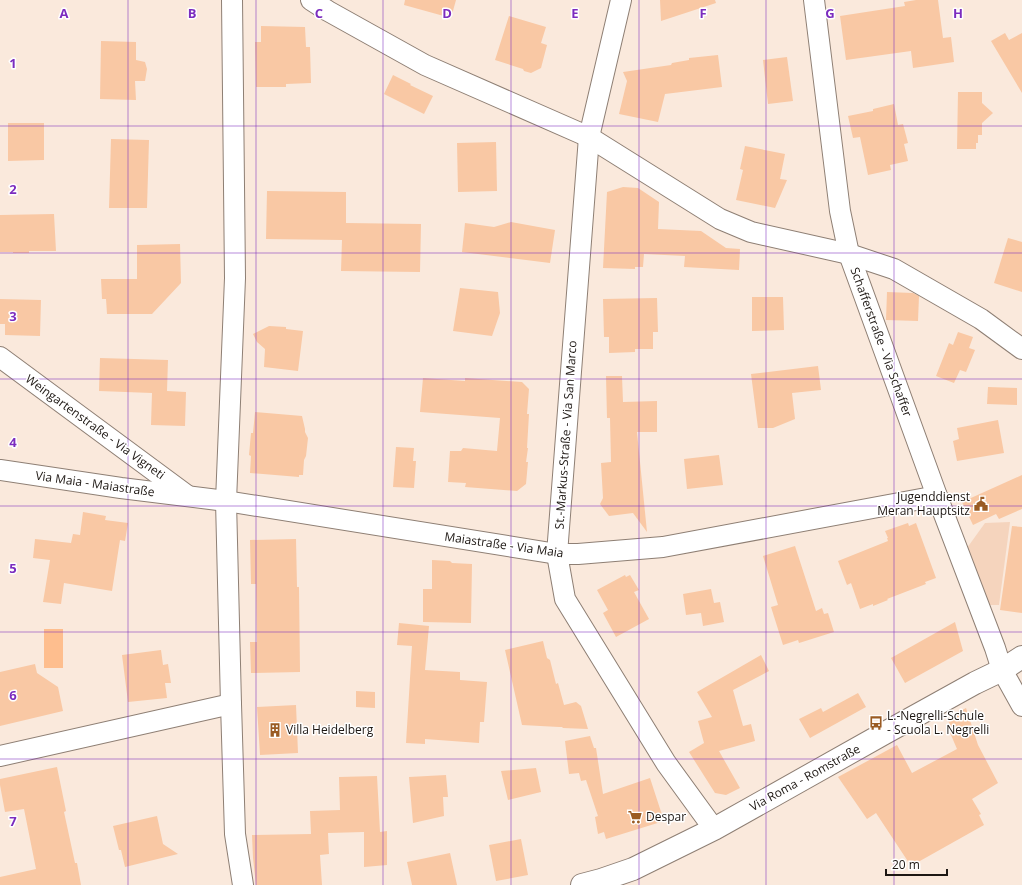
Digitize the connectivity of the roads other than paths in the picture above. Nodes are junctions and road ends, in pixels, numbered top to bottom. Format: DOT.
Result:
graph roads {
  1 [pos="232,0"];
  2 [pos="311,0"];
  3 [pos="621,0"];
  4 [pos="814,0"];
  5 [pos="589,137"];
  6 [pos="849,254"];
  7 [pos="1022,349"];
  8 [pos="0,356"];
  9 [pos="0,470"];
  10 [pos="936,496"];
  11 [pos="190,497"];
  12 [pos="226,501"];
  13 [pos="557,554"];
  14 [pos="1022,657"];
  15 [pos="1002,670"];
  16 [pos="230,704"];
  17 [pos="1022,706"];
  18 [pos="0,756"];
  19 [pos="714,829"];
  20 [pos="243,885"];
  21 [pos="582,885"];
  1 -- 12 [label="street"];
  2 -- 5 [label="street"];
  3 -- 5 [label="street, St.-Markus-Straße - Via San Marco"];
  4 -- 6 [label="street, Schafferstraße - Via Schaffer"];
  5 -- 6 [label="street"];
  5 -- 13 [label="street, St.-Markus-Straße - Via San Marco"];
  6 -- 7 [label="street"];
  6 -- 10 [label="street, Schafferstraße - Via Schaffer"];
  8 -- 11 [label="street, Weingartenstraße - Via Vigneti"];
  9 -- 11 [label="street, Via Maia - Maiastraße"];
  10 -- 13 [label="street, Maiastraße - Via Maia"];
  10 -- 15 [label="street, Schafferstraße - Via Schaffer"];
  11 -- 12 [label="street, Maiastraße - Via Maia"];
  12 -- 13 [label="street, Maiastraße - Via Maia"];
  12 -- 16 [label="street"];
  13 -- 19 [label="street, St.-Markus-Straße - Via San Marco"];
  14 -- 15 [label="street, Via Roma - Romstraße"];
  15 -- 17 [label="street, Schafferstraße - Via Schaffer"];
  15 -- 19 [label="street, Via Roma - Romstraße"];
  16 -- 18 [label="street"];
  16 -- 20 [label="street"];
  19 -- 21 [label="street, Via Roma - Romstraße"];
}
